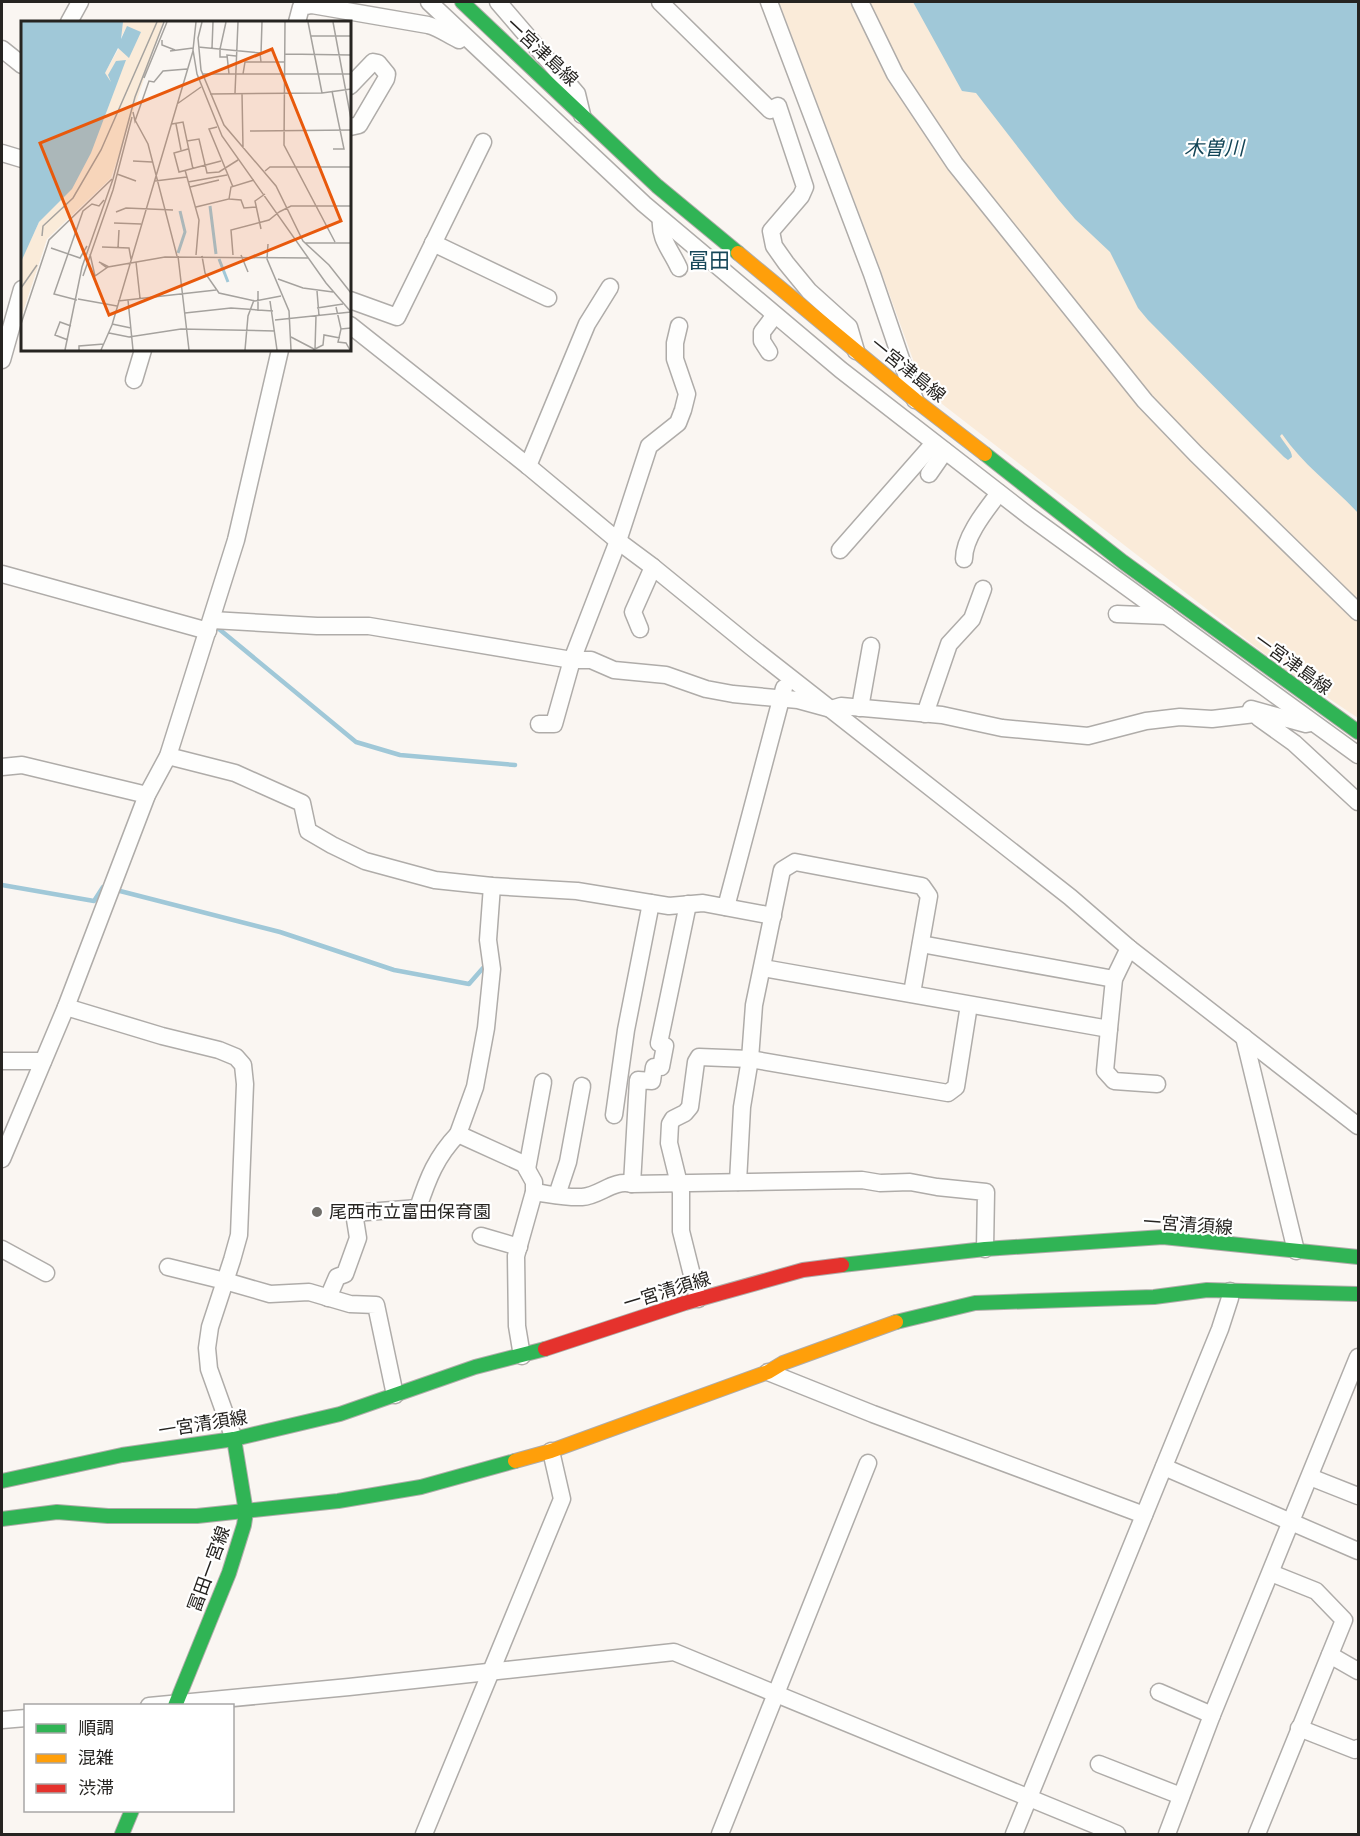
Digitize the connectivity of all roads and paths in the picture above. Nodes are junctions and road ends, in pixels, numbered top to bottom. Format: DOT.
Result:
graph roads {
  1 [pos="80,2"];
  2 [pos="429,2"];
  3 [pos="462,2"];
  4 [pos="498,2"];
  5 [pos="660,2"];
  6 [pos="769,2"];
  7 [pos="860,2"];
  8 [pos="307,4"];
  9 [pos="70,21"];
  10 [pos="297,21"];
  11 [pos="468,40"];
  12 [pos="2,49"];
  13 [pos="21,64"];
  14 [pos="351,85"];
  15 [pos="582,115"];
  16 [pos="359,128"];
  17 [pos="483,141"];
  18 [pos="2,153"];
  19 [pos="21,159"];
  20 [pos="661,219"];
  21 [pos="433,243"];
  22 [pos="678,268"];
  23 [pos="610,287"];
  24 [pos="21,293"];
  25 [pos="548,298"];
  26 [pos="351,300"];
  27 [pos="775,315"];
  28 [pos="351,326"];
  29 [pos="679,326"];
  30 [pos="143,351"];
  31 [pos="280,351"];
  32 [pos="856,351"];
  33 [pos="769,352"];
  34 [pos="2,360"];
  35 [pos="134,380"];
  36 [pos="915,400"];
  37 [pos="939,447"];
  38 [pos="528,466"];
  39 [pos="929,474"];
  40 [pos="999,493"];
  41 [pos="618,541"];
  42 [pos="840,550"];
  43 [pos="964,559"];
  44 [pos="653,567"];
  45 [pos="2,574"];
  46 [pos="983,589"];
  47 [pos="1359,612"];
  48 [pos="1117,614"];
  49 [pos="1167,616"];
  50 [pos="210,626"];
  51 [pos="640,629"];
  52 [pos="871,646"];
  53 [pos="572,660"];
  54 [pos="788,675"];
  55 [pos="782,698"];
  56 [pos="860,708"];
  57 [pos="831,709"];
  58 [pos="925,714"];
  59 [pos="1255,714"];
  60 [pos="1315,723"];
  61 [pos="539,724"];
  62 [pos="1359,732"];
  63 [pos="1359,755"];
  64 [pos="168,756"];
  65 [pos="2,767"];
  66 [pos="147,795"];
  67 [pos="1359,802"];
  68 [pos="492,886"];
  69 [pos="651,903"];
  70 [pos="688,904"];
  71 [pos="726,907"];
  72 [pos="773,916"];
  73 [pos="921,944"];
  74 [pos="1129,948"];
  75 [pos="763,968"];
  76 [pos="1114,979"];
  77 [pos="912,993"];
  78 [pos="969,1005"];
  79 [pos="66,1007"];
  80 [pos="1108,1029"];
  81 [pos="1244,1037"];
  82 [pos="750,1059"];
  83 [pos="2,1061"];
  84 [pos="44,1061"];
  85 [pos="543,1082"];
  86 [pos="1157,1084"];
  87 [pos="582,1086"];
  88 [pos="614,1115"];
  89 [pos="1359,1126"];
  90 [pos="458,1134"];
  91 [pos="2,1159"];
  92 [pos="527,1168"];
  93 [pos="679,1182"];
  94 [pos="738,1182"];
  95 [pos="632,1184"];
  96 [pos="534,1192"];
  97 [pos="557,1195"];
  98 [pos="481,1236"];
  99 [pos="519,1247"];
  100 [pos="2,1249"];
  101 [pos="985,1249"];
  102 [pos="1296,1251"];
  103 [pos="1359,1257"];
  104 [pos="168,1267"];
  105 [pos="46,1273"];
  106 [pos="225,1281"];
  107 [pos="1230,1291"];
  108 [pos="1359,1294"];
  109 [pos="328,1298"];
  110 [pos="698,1299"];
  111 [pos="522,1356"];
  112 [pos="1359,1357"];
  113 [pos="768,1372"];
  114 [pos="395,1395"];
  115 [pos="234,1438"];
  116 [pos="551,1451"];
  117 [pos="868,1463"];
  118 [pos="1164,1467"];
  119 [pos="1310,1477"];
  120 [pos="2,1482"];
  121 [pos="1359,1496"];
  122 [pos="246,1512"];
  123 [pos="1144,1515"];
  124 [pos="2,1519"];
  125 [pos="1291,1522"];
  126 [pos="1359,1551"];
  127 [pos="1271,1573"];
  128 [pos="1330,1655"];
  129 [pos="1359,1671"];
  130 [pos="491,1672"];
  131 [pos="1159,1692"];
  132 [pos="776,1695"];
  133 [pos="175,1704"];
  134 [pos="1212,1715"];
  135 [pos="24,1718"];
  136 [pos="2,1720"];
  137 [pos="1299,1728"];
  138 [pos="1359,1748"];
  139 [pos="1100,1764"];
  140 [pos="1181,1796"];
  141 [pos="1029,1798"];
  142 [pos="131,1812"];
  143 [pos="122,1834"];
  144 [pos="424,1834"];
  145 [pos="720,1834"];
  146 [pos="1014,1834"];
  147 [pos="1117,1834"];
  148 [pos="1167,1834"];
  149 [pos="1257,1834"];
  1 -- 9 [label="street"];
  2 -- 11 [label="street"];
  3 -- 15 [label="main road, 一宮津島線"];
  4 -- 15 [label="street"];
  5 -- 32 [label="street"];
  6 -- 36 [label="street"];
  7 -- 47 [label="street"];
  8 -- 10 [label="street"];
  8 -- 11 [label="street"];
  11 -- 20 [label="street"];
  12 -- 13 [label="street"];
  14 -- 16 [label="street"];
  15 -- 32 [label="main road, 一宮津島線"];
  17 -- 21 [label="street"];
  18 -- 19 [label="street"];
  20 -- 22 [label="street"];
  20 -- 27 [label="street"];
  21 -- 25 [label="street"];
  21 -- 26 [label="street"];
  23 -- 38 [label="street"];
  24 -- 34 [label="street"];
  27 -- 33 [label="street"];
  27 -- 37 [label="street"];
  28 -- 38 [label="street"];
  29 -- 41 [label="street"];
  30 -- 35 [label="street"];
  31 -- 50 [label="street"];
  32 -- 36 [label="main road, 一宮津島線"];
  36 -- 62 [label="main road, 一宮津島線"];
  37 -- 39 [label="street"];
  37 -- 40 [label="street"];
  37 -- 42 [label="street"];
  38 -- 41 [label="street"];
  40 -- 43 [label="street"];
  40 -- 49 [label="street"];
  41 -- 44 [label="street"];
  41 -- 53 [label="street"];
  44 -- 51 [label="street"];
  44 -- 54 [label="street"];
  45 -- 50 [label="street"];
  46 -- 58 [label="street"];
  48 -- 49 [label="street"];
  49 -- 60 [label="street"];
  50 -- 53 [label="street"];
  50 -- 64 [label="street"];
  52 -- 56 [label="street"];
  53 -- 55 [label="street"];
  53 -- 61 [label="street"];
  54 -- 55 [label="street"];
  54 -- 57 [label="street"];
  55 -- 57 [label="street"];
  55 -- 71 [label="street"];
  56 -- 57 [label="street"];
  56 -- 58 [label="street"];
  57 -- 74 [label="street"];
  58 -- 59 [label="street"];
  59 -- 60 [label="street"];
  59 -- 67 [label="street"];
  60 -- 63 [label="street"];
  64 -- 66 [label="street"];
  64 -- 68 [label="street"];
  65 -- 66 [label="street"];
  66 -- 79 [label="street"];
  68 -- 69 [label="street"];
  68 -- 90 [label="street"];
  69 -- 70 [label="street"];
  69 -- 88 [label="street"];
  70 -- 71 [label="street"];
  70 -- 95 [label="street"];
  71 -- 72 [label="street"];
  72 -- 73 [label="street"];
  72 -- 75 [label="street"];
  73 -- 76 [label="street"];
  73 -- 77 [label="street"];
  74 -- 76 [label="street"];
  74 -- 81 [label="street"];
  75 -- 77 [label="street"];
  75 -- 82 [label="street"];
  76 -- 80 [label="street"];
  77 -- 78 [label="street"];
  78 -- 80 [label="street"];
  78 -- 82 [label="street"];
  79 -- 84 [label="street"];
  79 -- 106 [label="street"];
  80 -- 86 [label="street"];
  81 -- 89 [label="street"];
  81 -- 102 [label="street"];
  82 -- 93 [label="street"];
  82 -- 94 [label="street"];
  83 -- 84 [label="street"];
  84 -- 91 [label="street"];
  85 -- 92 [label="street"];
  87 -- 97 [label="street"];
  90 -- 92 [label="street"];
  90 -- 109 [label="street"];
  92 -- 96 [label="street"];
  93 -- 94 [label="street"];
  93 -- 95 [label="street"];
  93 -- 110 [label="street"];
  94 -- 101 [label="street"];
  95 -- 97 [label="street"];
  96 -- 97 [label="street"];
  96 -- 99 [label="street"];
  98 -- 99 [label="street"];
  99 -- 111 [label="street"];
  100 -- 105 [label="street"];
  101 -- 102 [label="main road, 一宮清須線"];
  101 -- 110 [label="main road, 一宮清須線"];
  102 -- 103 [label="main road, 一宮清須線"];
  104 -- 106 [label="street"];
  106 -- 109 [label="street"];
  106 -- 115 [label="street"];
  107 -- 108 [label="main road"];
  107 -- 113 [label="main road"];
  107 -- 118 [label="street"];
  109 -- 114 [label="street"];
  110 -- 111 [label="main road, 一宮清須線"];
  111 -- 114 [label="main road, 一宮清須線"];
  112 -- 119 [label="street"];
  113 -- 116 [label="main road"];
  113 -- 123 [label="street"];
  114 -- 115 [label="main road, 一宮清須線"];
  115 -- 120 [label="main road, 一宮清須線"];
  115 -- 122 [label="main road, 冨田一宮線"];
  116 -- 122 [label="main road"];
  116 -- 130 [label="street"];
  117 -- 132 [label="street"];
  118 -- 123 [label="street"];
  118 -- 125 [label="street"];
  119 -- 121 [label="street"];
  119 -- 125 [label="street"];
  122 -- 124 [label="main road"];
  122 -- 133 [label="main road, 冨田一宮線"];
  123 -- 141 [label="street"];
  125 -- 126 [label="street"];
  125 -- 127 [label="street"];
  127 -- 128 [label="street"];
  127 -- 134 [label="street"];
  128 -- 129 [label="street"];
  128 -- 137 [label="street"];
  130 -- 132 [label="street"];
  130 -- 133 [label="street"];
  130 -- 144 [label="street"];
  131 -- 134 [label="street"];
  132 -- 141 [label="street"];
  132 -- 145 [label="street"];
  134 -- 140 [label="street"];
  135 -- 136 [label="street"];
  137 -- 138 [label="street"];
  137 -- 149 [label="street"];
  139 -- 140 [label="street"];
  140 -- 148 [label="street"];
  141 -- 146 [label="street"];
  141 -- 147 [label="street"];
  142 -- 143 [label="main road"];
}
